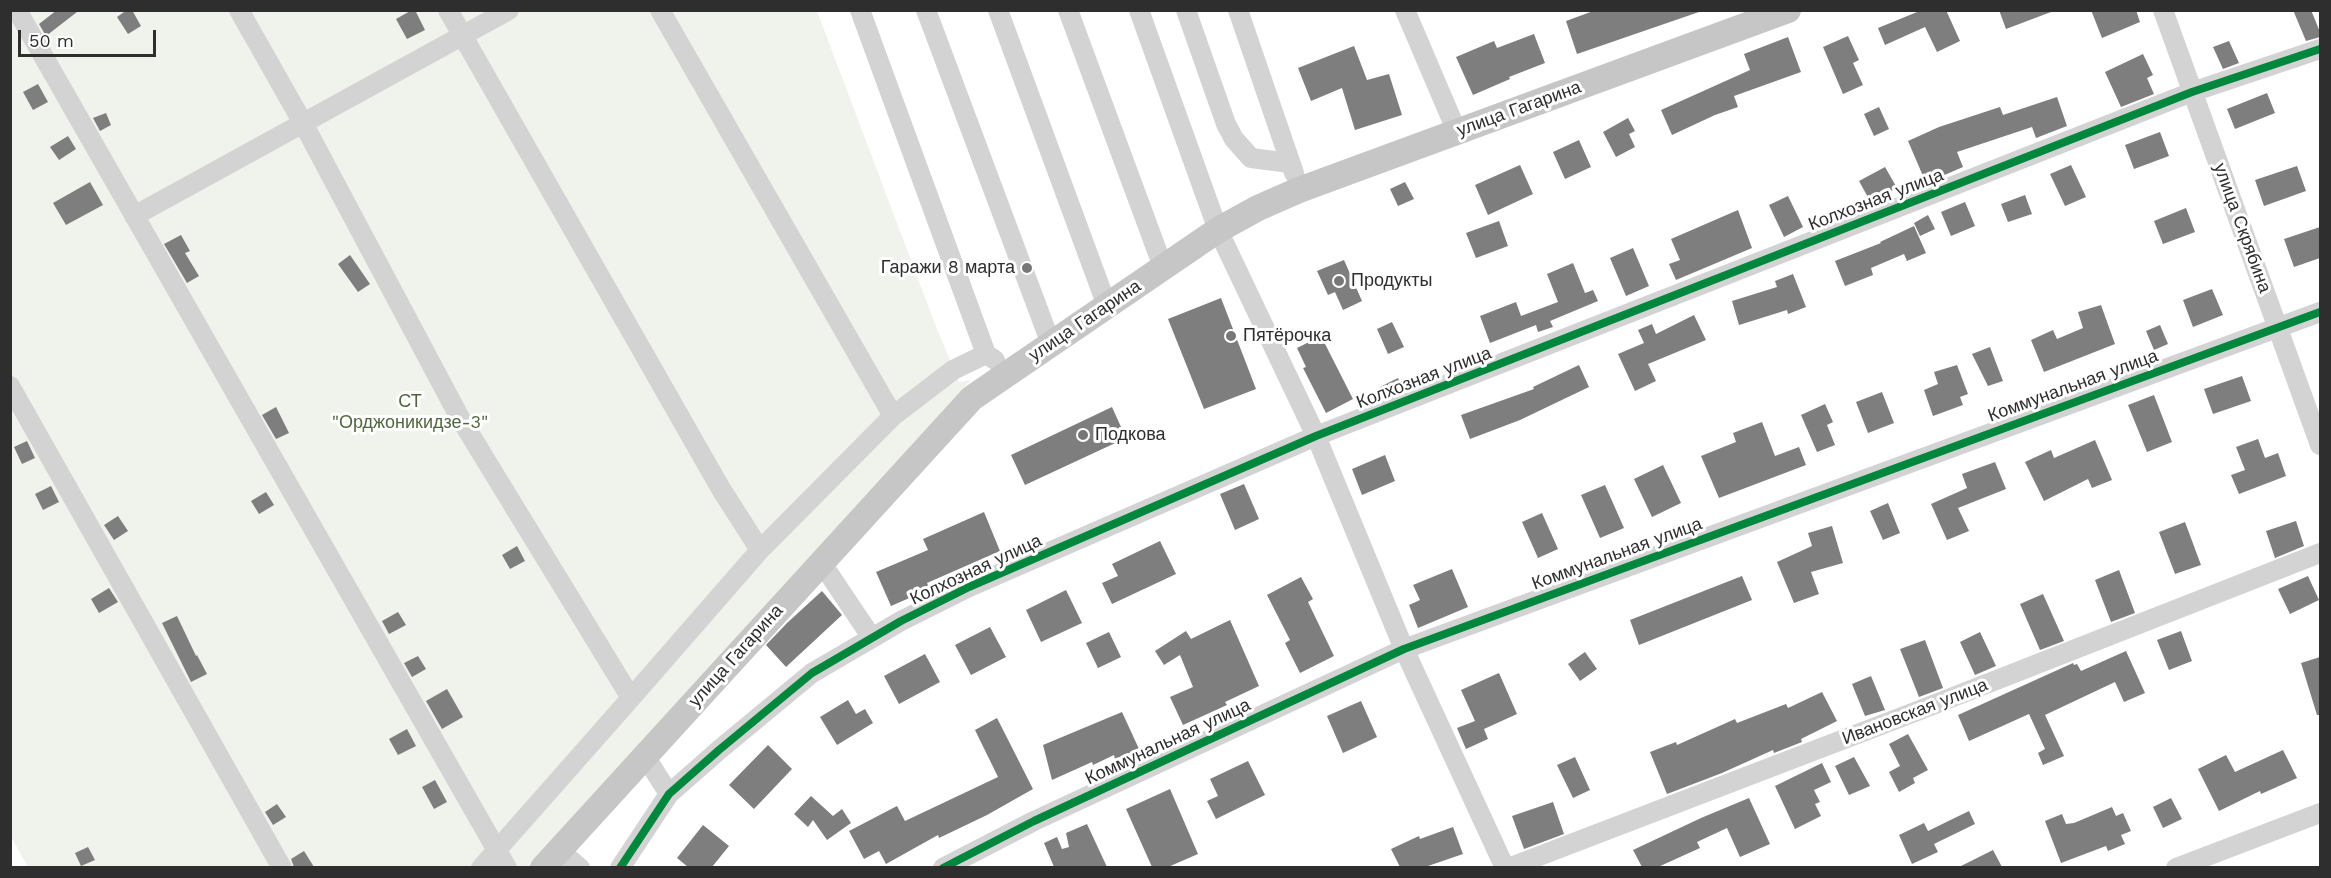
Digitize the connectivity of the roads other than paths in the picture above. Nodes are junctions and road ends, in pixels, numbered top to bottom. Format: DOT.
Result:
graph roads {
  1 [pos="17,10"];
  2 [pos="239,10"];
  3 [pos="448,10"];
  4 [pos="509,10"];
  5 [pos="660,10"];
  6 [pos="860,10"];
  7 [pos="926,10"];
  8 [pos="998,10"];
  9 [pos="1068,10"];
  10 [pos="1139,10"];
  11 [pos="1186,10"];
  12 [pos="1238,10"];
  13 [pos="1405,10"];
  14 [pos="1788,10"];
  15 [pos="2163,10"];
  16 [pos="462,36"];
  17 [pos="2320,49"];
  18 [pos="2192,92"];
  19 [pos="303,123"];
  20 [pos="1457,132"];
  21 [pos="1290,163"];
  22 [pos="1299,190"];
  23 [pos="134,216"];
  24 [pos="1218,230"];
  25 [pos="1163,267"];
  26 [pos="1107,306"];
  27 [pos="2320,312"];
  28 [pos="2278,327"];
  29 [pos="1051,344"];
  30 [pos="986,354"];
  31 [pos="1010,372"];
  32 [pos="10,386"];
  33 [pos="893,416"];
  34 [pos="1316,436"];
  35 [pos="2320,445"];
  36 [pos="760,550"];
  37 [pos="2320,553"];
  38 [pos="821,562"];
  39 [pos="873,638"];
  40 [pos="1404,649"];
  41 [pos="631,698"];
  42 [pos="645,756"];
  43 [pos="669,794"];
  44 [pos="2320,813"];
  45 [pos="496,851"];
  46 [pos="551,859"];
  47 [pos="282,867"];
  48 [pos="481,867"];
  49 [pos="507,867"];
  50 [pos="580,867"];
  51 [pos="620,867"];
  52 [pos="943,867"];
  53 [pos="1506,867"];
  54 [pos="2176,867"];
  1 -- 23 [label="street"];
  2 -- 19 [label="street"];
  3 -- 16 [label="street"];
  4 -- 16 [label="street"];
  5 -- 33 [label="street"];
  6 -- 30 [label="street"];
  7 -- 29 [label="street"];
  8 -- 26 [label="street"];
  9 -- 25 [label="street"];
  10 -- 24 [label="street"];
  11 -- 21 [label="street"];
  12 -- 21 [label="street"];
  13 -- 20 [label="street"];
  14 -- 20 [label="main road, улица Гагарина"];
  15 -- 18 [label="street, улица Скрябина"];
  16 -- 19 [label="street"];
  16 -- 36 [label="street"];
  17 -- 18 [label="street, Колхозная улица"];
  18 -- 28 [label="street, улица Скрябина"];
  18 -- 34 [label="street, Колхозная улица"];
  19 -- 23 [label="street"];
  19 -- 41 [label="street"];
  20 -- 22 [label="main road, улица Гагарина"];
  21 -- 22 [label="street"];
  22 -- 24 [label="main road, улица Гагарина"];
  23 -- 45 [label="street"];
  24 -- 25 [label="main road, улица Гагарина"];
  24 -- 34 [label="street"];
  25 -- 26 [label="main road, улица Гагарина"];
  26 -- 29 [label="main road, улица Гагарина"];
  27 -- 28 [label="street, Коммунальная улица"];
  28 -- 35 [label="street, улица Скрябина"];
  28 -- 40 [label="street, Коммунальная улица"];
  29 -- 31 [label="main road, улица Гагарина"];
  30 -- 31 [label="street"];
  30 -- 33 [label="street"];
  31 -- 38 [label="main road, улица Гагарина"];
  32 -- 47 [label="street"];
  33 -- 36 [label="street"];
  34 -- 39 [label="street, Колхозная улица"];
  34 -- 40 [label="street"];
  36 -- 41 [label="street"];
  37 -- 53 [label="street, Ивановская улица"];
  38 -- 39 [label="street"];
  38 -- 42 [label="main road, улица Гагарина"];
  39 -- 43 [label="street, Колхозная улица"];
  40 -- 52 [label="street, Коммунальная улица"];
  40 -- 53 [label="street"];
  41 -- 45 [label="street"];
  42 -- 43 [label="street"];
  42 -- 46 [label="main road, улица Гагарина"];
  43 -- 51 [label="street, Колхозная улица"];
  44 -- 54 [label="street"];
  45 -- 48 [label="street"];
  45 -- 49 [label="street"];
  46 -- 50 [label="street"];
}
